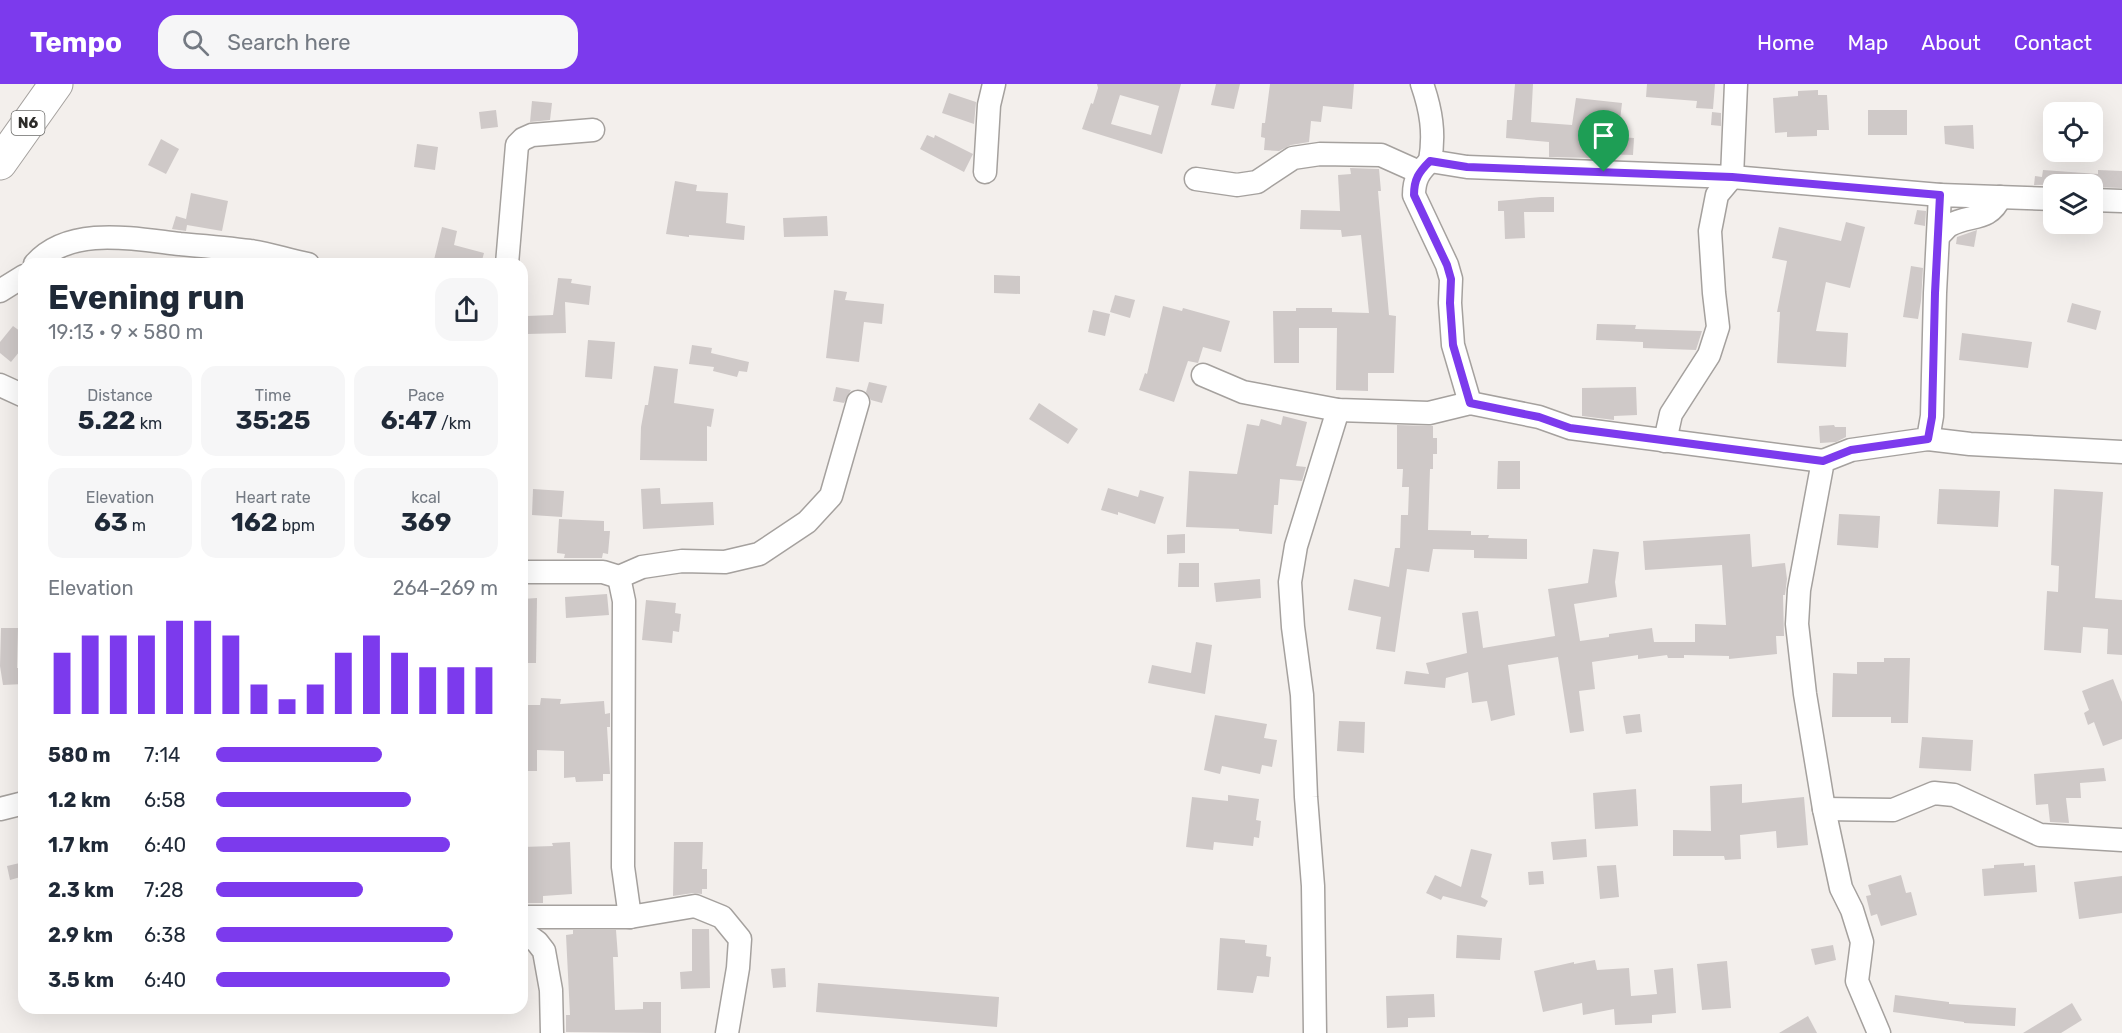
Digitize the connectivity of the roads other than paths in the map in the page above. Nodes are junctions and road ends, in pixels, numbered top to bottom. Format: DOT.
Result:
graph roads {
  1 [pos="56,84"];
  2 [pos="994,84"];
  3 [pos="1422,84"];
  4 [pos="1736,84"];
  5 [pos="593,130"];
  6 [pos="0,163"];
  7 [pos="1425,167"];
  8 [pos="985,171"];
  9 [pos="1732,177"];
  10 [pos="1196,179"];
  11 [pos="1940,195"];
  12 [pos="2000,197"];
  13 [pos="2043,199"];
  14 [pos="2103,200"];
  15 [pos="2122,201"];
  16 [pos="1939,235"];
  17 [pos="40,258"];
  18 [pos="282,258"];
  19 [pos="508,258"];
  20 [pos="18,280"];
  21 [pos="0,291"];
  22 [pos="1203,375"];
  23 [pos="0,385"];
  24 [pos="18,393"];
  25 [pos="858,402"];
  26 [pos="1470,403"];
  27 [pos="1338,410"];
  28 [pos="1928,439"];
  29 [pos="1665,441"];
  30 [pos="2122,452"];
  31 [pos="1823,461"];
  32 [pos="528,572"];
  33 [pos="619,577"];
  34 [pos="18,804"];
  35 [pos="0,809"];
  36 [pos="1824,809"];
  37 [pos="2122,840"];
  38 [pos="528,917"];
  39 [pos="630,917"];
  40 [pos="528,935"];
  41 [pos="552,1033"];
  42 [pos="727,1033"];
  43 [pos="1315,1033"];
  44 [pos="1879,1033"];
  1 -- 6 [label="highway, N6"];
  2 -- 8 [label="street"];
  3 -- 7 [label="street"];
  4 -- 9 [label="street"];
  5 -- 19 [label="street"];
  7 -- 9 [label="street"];
  7 -- 10 [label="street"];
  7 -- 26 [label="street"];
  9 -- 11 [label="street"];
  9 -- 29 [label="street"];
  11 -- 12 [label="street"];
  11 -- 16 [label="street"];
  12 -- 13 [label="street"];
  12 -- 16 [label="street"];
  14 -- 15 [label="street"];
  16 -- 28 [label="street"];
  17 -- 18 [label="street"];
  20 -- 21 [label="street"];
  22 -- 27 [label="street"];
  23 -- 24 [label="street"];
  25 -- 33 [label="street"];
  26 -- 27 [label="street"];
  26 -- 29 [label="street"];
  27 -- 43 [label="street"];
  28 -- 30 [label="street"];
  28 -- 31 [label="street"];
  29 -- 31 [label="street"];
  31 -- 36 [label="street"];
  32 -- 33 [label="street"];
  33 -- 39 [label="street"];
  34 -- 35 [label="street"];
  36 -- 37 [label="street"];
  36 -- 44 [label="street"];
  38 -- 39 [label="street"];
  39 -- 42 [label="street"];
  40 -- 41 [label="street"];
}
